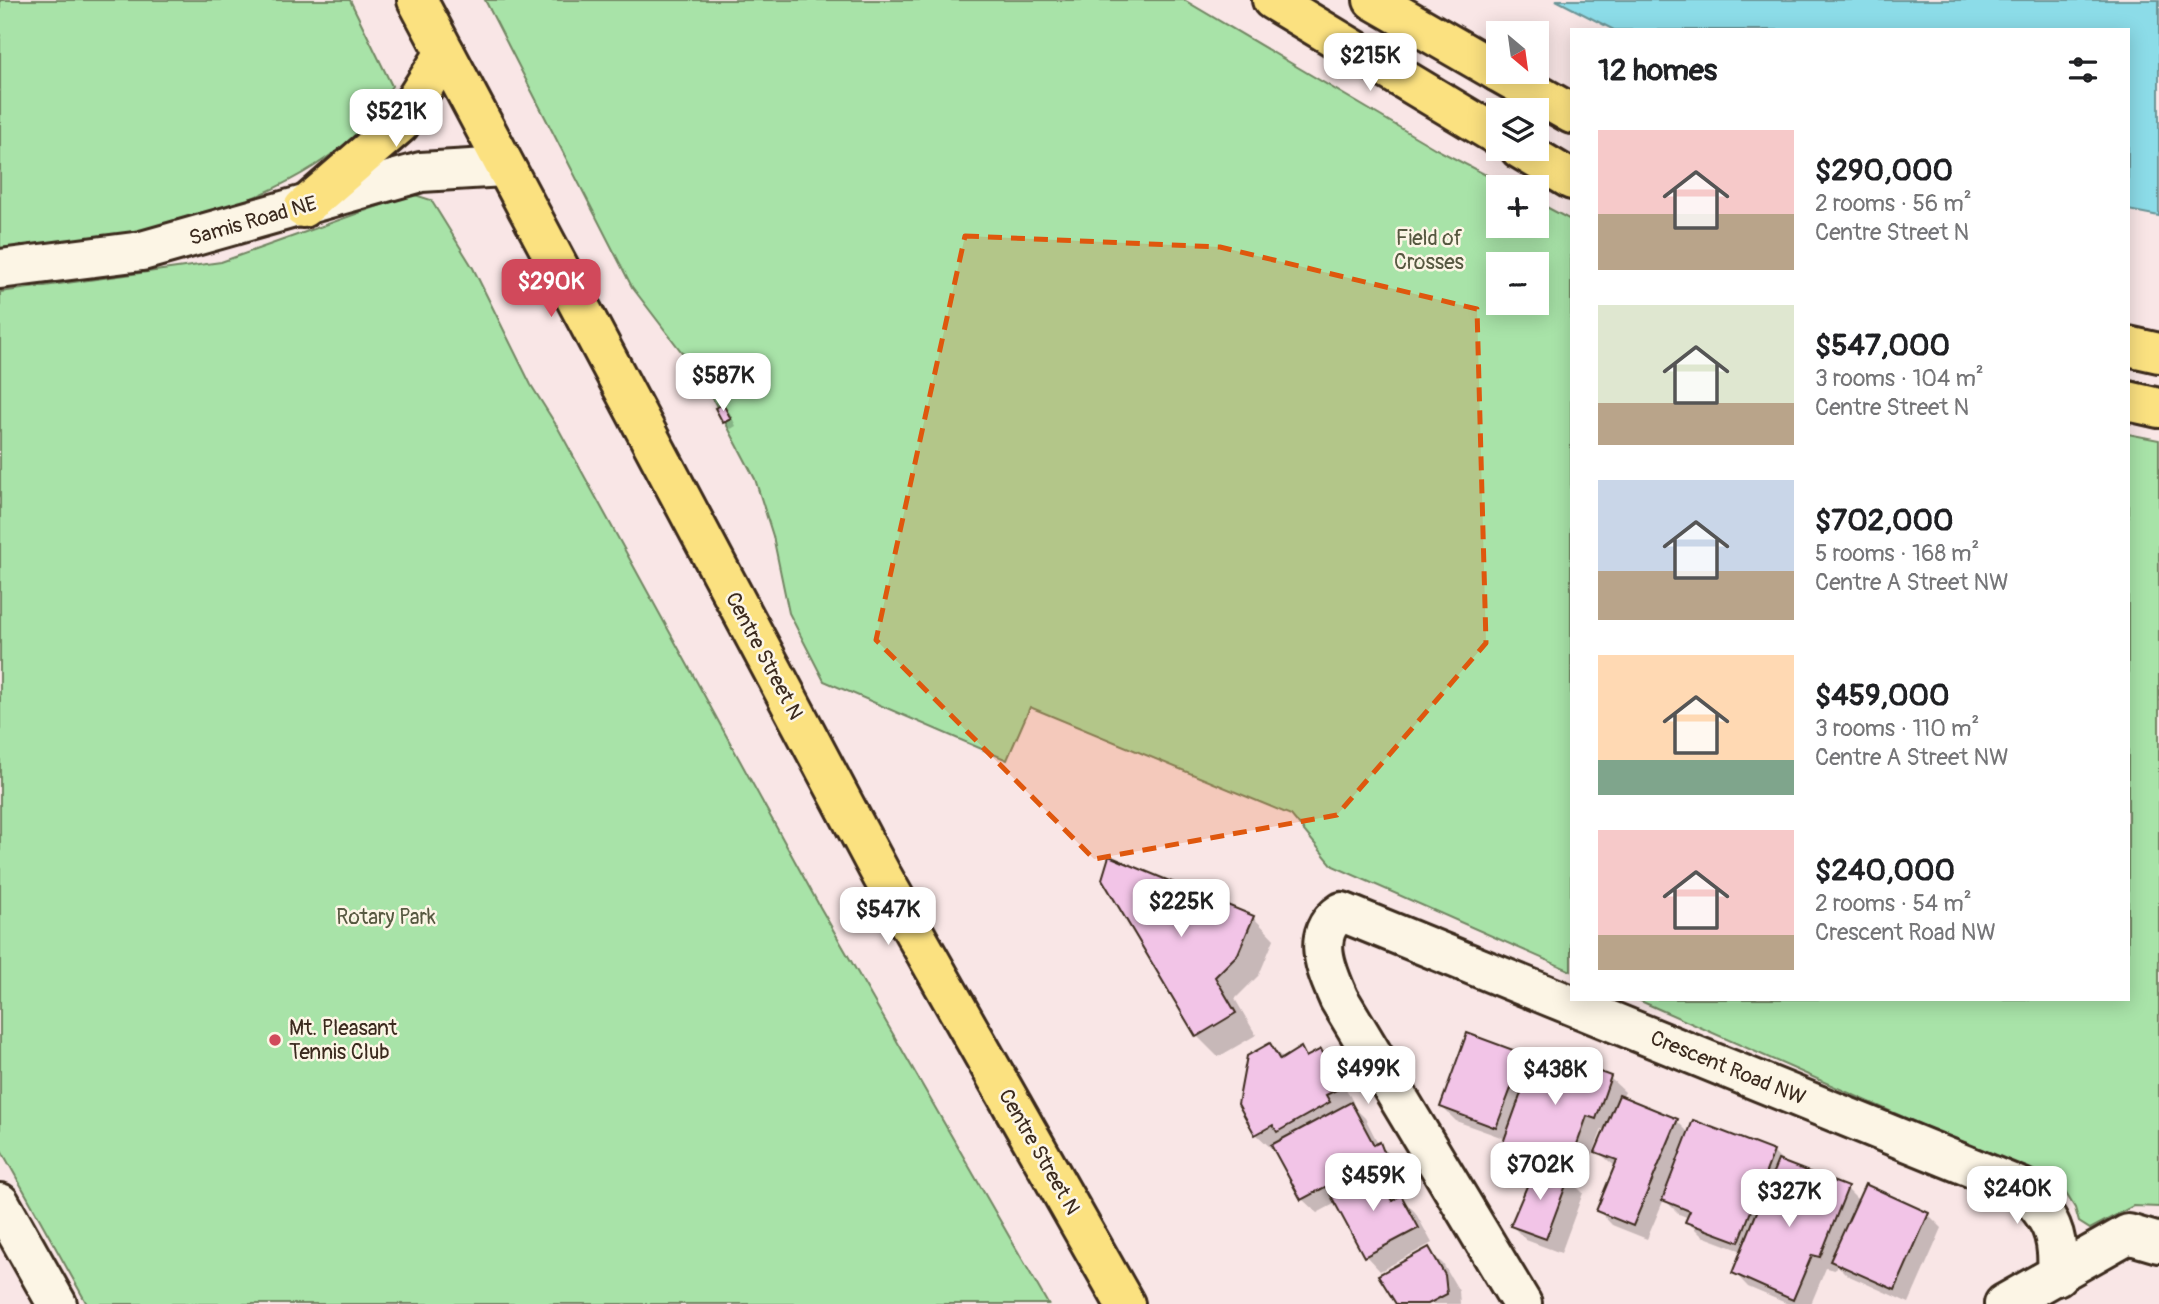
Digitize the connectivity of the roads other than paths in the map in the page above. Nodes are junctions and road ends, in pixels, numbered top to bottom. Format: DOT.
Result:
graph roads {
  1 [pos="417,0"];
  2 [pos="1272,0"];
  3 [pos="1373,0"];
  4 [pos="444,53"];
  5 [pos="1486,65"];
  6 [pos="1519,84"];
  7 [pos="1570,113"];
  8 [pos="1486,129"];
  9 [pos="1540,161"];
  10 [pos="504,167"];
  11 [pos="1570,179"];
  12 [pos="303,208"];
  13 [pos="0,269"];
  14 [pos="2130,346"];
  15 [pos="2159,353"];
  16 [pos="2130,401"];
  17 [pos="2159,408"];
  18 [pos="0,1203"];
  19 [pos="2144,1239"];
  20 [pos="2057,1276"];
  21 [pos="57,1304"];
  22 [pos="1125,1304"];
  23 [pos="1522,1304"];
  24 [pos="2004,1304"];
  1 -- 4 [label="main road, Centre Street N"];
  2 -- 8 [label="main road"];
  3 -- 5 [label="main road"];
  4 -- 10 [label="main road, Centre Street N"];
  4 -- 12 [label="main road"];
  6 -- 7 [label="main road"];
  9 -- 11 [label="main road"];
  10 -- 12 [label="street, Samis Road NE"];
  10 -- 22 [label="main road, Centre Street N"];
  12 -- 13 [label="street, Samis Road NE"];
  14 -- 15 [label="main road"];
  16 -- 17 [label="main road"];
  18 -- 21 [label="street"];
  19 -- 20 [label="street"];
  20 -- 23 [label="street, Crescent Road NW"];
  20 -- 24 [label="street"];
}
